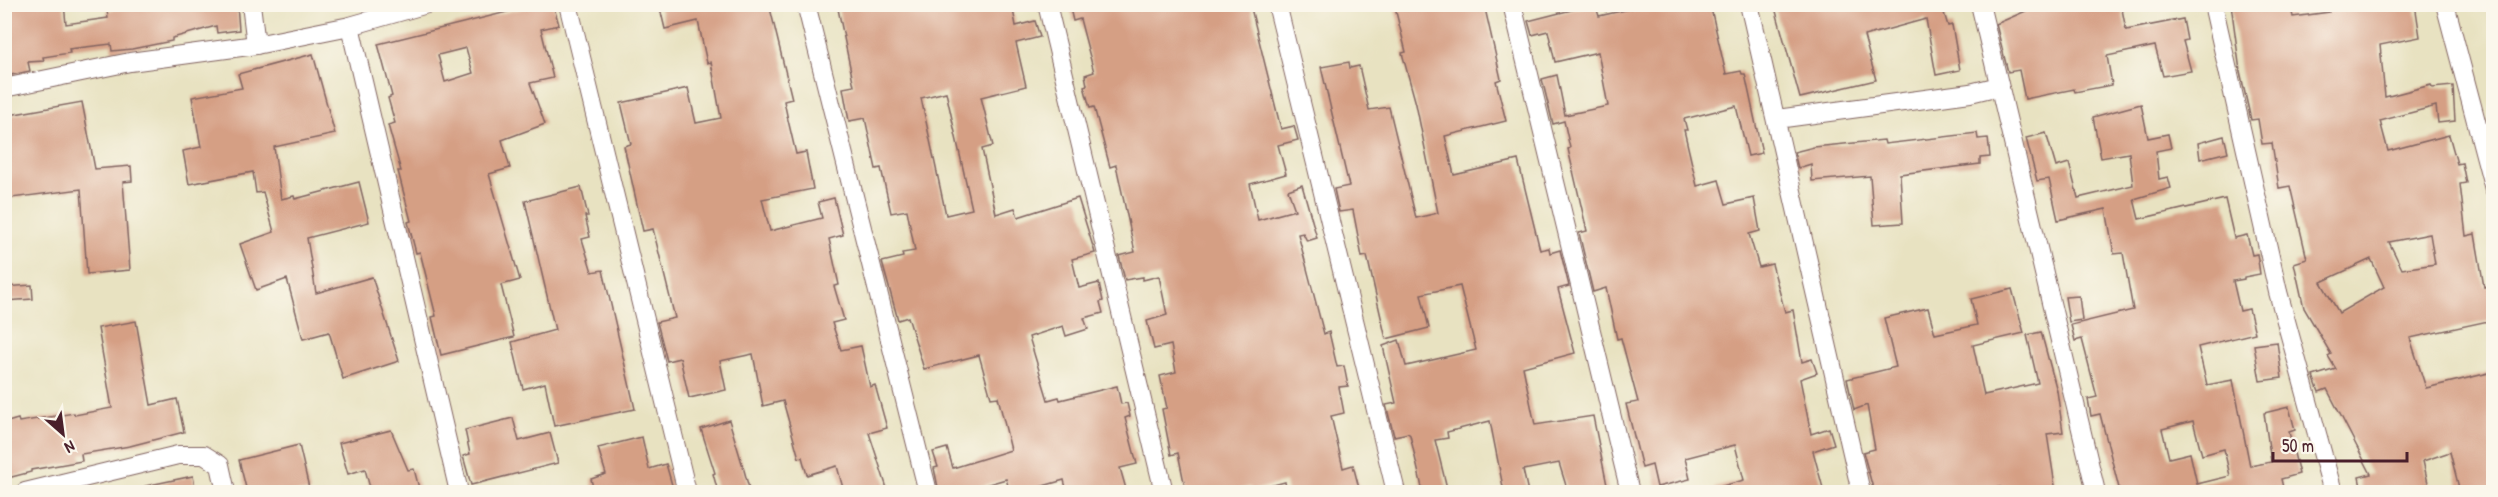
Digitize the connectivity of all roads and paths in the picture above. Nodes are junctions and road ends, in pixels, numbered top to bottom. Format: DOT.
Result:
graph roads {
  1 [pos="251,4"];
  2 [pos="427,4"];
  3 [pos="568,4"];
  4 [pos="806,4"];
  5 [pos="1047,4"];
  6 [pos="1277,4"];
  7 [pos="1512,4"];
  8 [pos="1749,4"];
  9 [pos="1980,4"];
  10 [pos="2213,4"];
  11 [pos="2445,4"];
  12 [pos="350,26"];
  13 [pos="256,45"];
  14 [pos="1999,86"];
  15 [pos="4,88"];
  16 [pos="1777,119"];
  17 [pos="2493,189"];
  18 [pos="25,492"];
  19 [pos="226,492"];
  20 [pos="459,492"];
  21 [pos="687,492"];
  22 [pos="928,492"];
  23 [pos="1164,492"];
  24 [pos="1396,492"];
  25 [pos="1630,492"];
  26 [pos="1862,492"];
  27 [pos="2096,492"];
  28 [pos="2333,492"];
  1 -- 13 [label="street"];
  2 -- 12 [label="street"];
  3 -- 21 [label="street"];
  4 -- 22 [label="street"];
  5 -- 23 [label="street"];
  6 -- 24 [label="street"];
  7 -- 25 [label="street"];
  8 -- 16 [label="street"];
  9 -- 14 [label="street"];
  10 -- 28 [label="street"];
  11 -- 17 [label="street"];
  12 -- 13 [label="street"];
  12 -- 20 [label="street"];
  13 -- 15 [label="street"];
  14 -- 16 [label="street"];
  14 -- 27 [label="street"];
  16 -- 26 [label="street"];
  18 -- 19 [label="street"];
}
